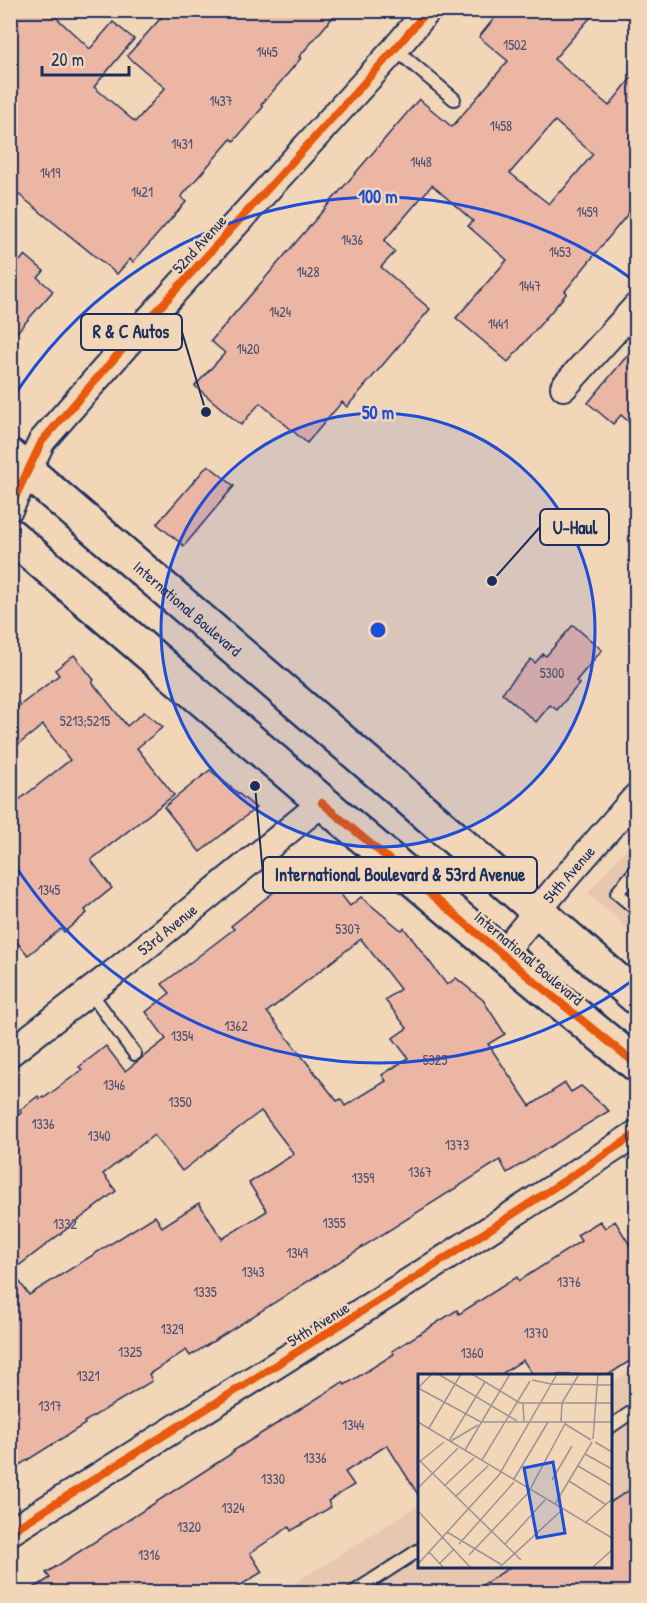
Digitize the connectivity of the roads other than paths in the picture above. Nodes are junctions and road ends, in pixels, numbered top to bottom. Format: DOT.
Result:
graph roads {
  1 [pos="428,10"];
  2 [pos="395,49"];
  3 [pos="454,99"];
  4 [pos="636,307"];
  5 [pos="564,387"];
  6 [pos="19,464"];
  7 [pos="10,508"];
  8 [pos="10,535"];
  9 [pos="636,796"];
  10 [pos="322,803"];
  11 [pos="636,870"];
  12 [pos="636,909"];
  13 [pos="537,911"];
  14 [pos="502,954"];
  15 [pos="90,992"];
  16 [pos="636,997"];
  17 [pos="10,1053"];
  18 [pos="135,1054"];
  19 [pos="636,1064"];
  20 [pos="636,1134"];
  21 [pos="636,1409"];
  22 [pos="611,1426"];
  23 [pos="10,1532"];
  24 [pos="418,1551"];
  25 [pos="354,1593"];
  1 -- 2 [label="street, 52nd Avenue"];
  2 -- 3 [label="lane"];
  2 -- 6 [label="street, 52nd Avenue"];
  4 -- 5 [label="street"];
  6 -- 7 [label="street, 52nd Avenue"];
  6 -- 13 [label="main road, International Boulevard"];
  8 -- 10 [label="main road, International Boulevard"];
  9 -- 13 [label="street, 54th Avenue"];
  10 -- 14 [label="main road, International Boulevard"];
  10 -- 15 [label="street, 53rd Avenue"];
  11 -- 12 [label="lane"];
  13 -- 14 [label="street, 54th Avenue"];
  13 -- 16 [label="main road, International Boulevard"];
  14 -- 19 [label="main road, International Boulevard"];
  15 -- 17 [label="street, 53rd Avenue"];
  15 -- 18 [label="lane"];
  20 -- 23 [label="street, 54th Avenue"];
  21 -- 22 [label="lane"];
  24 -- 25 [label="lane"];
}
